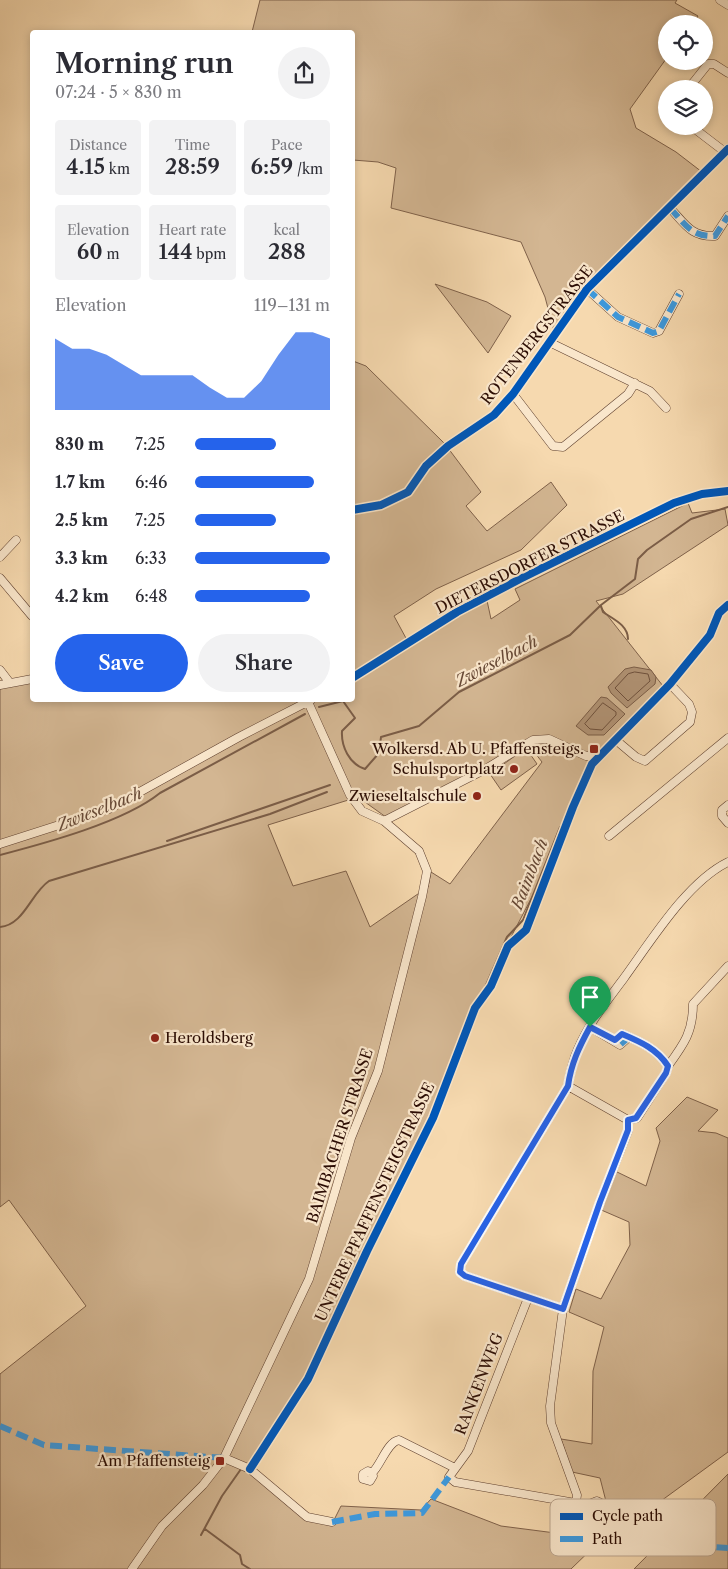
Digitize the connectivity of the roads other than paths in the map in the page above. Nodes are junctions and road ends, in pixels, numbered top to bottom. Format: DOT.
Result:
graph roads {
  1 [pos="720,0"];
  2 [pos="728,5"];
  3 [pos="728,73"];
  4 [pos="695,80"];
  5 [pos="705,135"];
  6 [pos="727,150"];
  7 [pos="670,208"];
  8 [pos="728,216"];
  9 [pos="587,289"];
  10 [pos="679,294"];
  11 [pos="549,342"];
  12 [pos="635,383"];
  13 [pos="513,394"];
  14 [pos="666,408"];
  15 [pos="728,491"];
  16 [pos="355,509"];
  17 [pos="16,540"];
  18 [pos="0,557"];
  19 [pos="0,578"];
  20 [pos="728,606"];
  21 [pos="30,614"];
  22 [pos="0,670"];
  23 [pos="355,676"];
  24 [pos="30,679"];
  25 [pos="10,683"];
  26 [pos="0,684"];
  27 [pos="670,684"];
  28 [pos="307,702"];
  29 [pos="309,702"];
  30 [pos="728,738"];
  31 [pos="617,741"];
  32 [pos="598,756"];
  33 [pos="728,805"];
  34 [pos="384,821"];
  35 [pos="728,823"];
  36 [pos="609,836"];
  37 [pos="0,844"];
  38 [pos="728,862"];
  39 [pos="728,966"];
  40 [pos="590,1027"];
  41 [pos="668,1066"];
  42 [pos="568,1086"];
  43 [pos="628,1120"];
  44 [pos="528,1298"];
  45 [pos="563,1309"];
  46 [pos="224,1458"];
  47 [pos="454,1468"];
  48 [pos="250,1469"];
  49 [pos="372,1473"];
  50 [pos="555,1499"];
  51 [pos="576,1499"];
  52 [pos="332,1522"];
  53 [pos="132,1569"];
  1 -- 2 [label="street"];
  3 -- 4 [label="street"];
  5 -- 6 [label="street"];
  6 -- 7 [label="street, ROTENBERGSTRASSE"];
  7 -- 8 [label="street"];
  7 -- 9 [label="street, ROTENBERGSTRASSE"];
  9 -- 10 [label="street"];
  9 -- 11 [label="street, ROTENBERGSTRASSE"];
  11 -- 12 [label="street"];
  11 -- 13 [label="street, ROTENBERGSTRASSE"];
  12 -- 13 [label="street"];
  12 -- 14 [label="street"];
  13 -- 16 [label="street, ROTENBERGSTRASSE"];
  15 -- 23 [label="street, DIETERSDORFER STRASSE"];
  17 -- 18 [label="street"];
  19 -- 21 [label="street"];
  20 -- 27 [label="street"];
  22 -- 25 [label="street"];
  24 -- 25 [label="street"];
  25 -- 26 [label="street"];
  27 -- 31 [label="street"];
  27 -- 31 [label="street"];
  28 -- 37 [label="street"];
  29 -- 34 [label="street, BAIMBACHER STRASSE"];
  30 -- 36 [label="street"];
  31 -- 32 [label="street"];
  32 -- 34 [label="street"];
  32 -- 48 [label="street, UNTERE PFAFFENSTEIGSTRASSE"];
  33 -- 35 [label="street"];
  34 -- 46 [label="street, BAIMBACHER STRASSE"];
  38 -- 40 [label="street"];
  39 -- 41 [label="street"];
  40 -- 41 [label="street"];
  40 -- 42 [label="street"];
  41 -- 43 [label="street"];
  42 -- 43 [label="street"];
  42 -- 44 [label="street"];
  43 -- 45 [label="street"];
  44 -- 45 [label="street"];
  44 -- 47 [label="street, RANKENWEG"];
  45 -- 51 [label="street"];
  46 -- 48 [label="street"];
  46 -- 53 [label="street, BAIMBACHER STRASSE"];
  47 -- 49 [label="street"];
  47 -- 50 [label="street, RANKENWEG"];
  48 -- 52 [label="street"];
}
